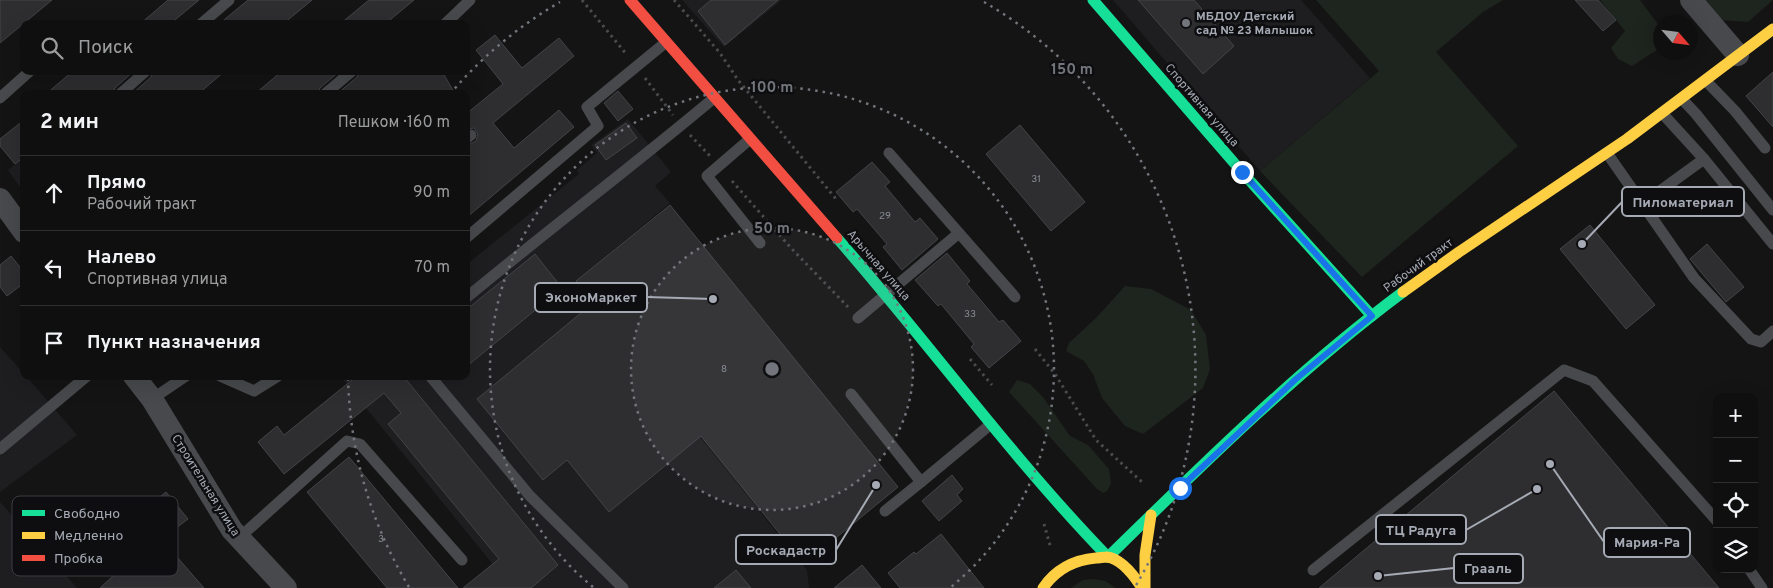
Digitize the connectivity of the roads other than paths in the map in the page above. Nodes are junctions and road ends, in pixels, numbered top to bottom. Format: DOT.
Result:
graph roads {
  1 [pos="229,0"];
  2 [pos="470,0"];
  3 [pos="630,0"];
  4 [pos="1093,0"];
  5 [pos="1691,0"];
  6 [pos="206,20"];
  7 [pos="449,20"];
  8 [pos="1773,29"];
  9 [pos="665,42"];
  10 [pos="1738,55"];
  11 [pos="26,75"];
  12 [pos="141,75"];
  13 [pos="347,75"];
  14 [pos="1706,81"];
  15 [pos="125,90"];
  16 [pos="330,90"];
  17 [pos="0,98"];
  18 [pos="714,98"];
  19 [pos="1682,99"];
  20 [pos="1662,113"];
  21 [pos="750,139"];
  22 [pos="1765,148"];
  23 [pos="889,153"];
  24 [pos="1607,153"];
  25 [pos="1704,159"];
  26 [pos="0,199"];
  27 [pos="1642,204"];
  28 [pos="1773,210"];
  29 [pos="20,226"];
  30 [pos="959,233"];
  31 [pos="470,235"];
  32 [pos="760,243"];
  33 [pos="1773,244"];
  34 [pos="470,295"];
  35 [pos="887,295"];
  36 [pos="1015,297"];
  37 [pos="1372,316"];
  38 [pos="858,318"];
  39 [pos="1773,331"];
  40 [pos="82,380"];
  41 [pos="137,380"];
  42 [pos="180,380"];
  43 [pos="229,380"];
  44 [pos="272,380"];
  45 [pos="433,380"];
  46 [pos="851,394"];
  47 [pos="152,399"];
  48 [pos="991,424"];
  49 [pos="0,449"];
  50 [pos="920,482"];
  51 [pos="885,511"];
  52 [pos="1151,515"];
  53 [pos="1713,516"];
  54 [pos="1072,520"];
  55 [pos="1070,537"];
  56 [pos="240,538"];
  57 [pos="1108,557"];
  58 [pos="462,560"];
  59 [pos="1313,570"];
  60 [pos="1753,573"];
  61 [pos="286,588"];
  62 [pos="623,588"];
  63 [pos="1043,588"];
  64 [pos="1144,588"];
  65 [pos="1762,588"];
  1 -- 6 [label="lane"];
  2 -- 7 [label="lane"];
  3 -- 9 [label="street, Арычная улица"];
  4 -- 37 [label="street, Спортивная улица"];
  5 -- 10 [label="street"];
  8 -- 10 [label="street, Рабочий тракт"];
  9 -- 18 [label="street, Арычная улица"];
  9 -- 31 [label="lane"];
  10 -- 14 [label="street, Рабочий тракт"];
  11 -- 17 [label="lane"];
  12 -- 15 [label="lane"];
  13 -- 16 [label="lane"];
  14 -- 19 [label="street, Рабочий тракт"];
  14 -- 22 [label="lane"];
  18 -- 21 [label="street, Арычная улица"];
  18 -- 34 [label="lane"];
  19 -- 20 [label="street, Рабочий тракт"];
  19 -- 28 [label="lane"];
  20 -- 24 [label="street, Рабочий тракт"];
  20 -- 25 [label="lane"];
  21 -- 32 [label="lane"];
  21 -- 35 [label="street, Арычная улица"];
  23 -- 30 [label="lane"];
  24 -- 27 [label="lane"];
  24 -- 37 [label="street, Рабочий тракт"];
  25 -- 27 [label="lane"];
  25 -- 33 [label="lane"];
  26 -- 29 [label="street"];
  27 -- 39 [label="lane"];
  30 -- 35 [label="lane"];
  30 -- 36 [label="lane"];
  35 -- 38 [label="lane"];
  35 -- 48 [label="street, Арычная улица"];
  37 -- 52 [label="street, Рабочий тракт"];
  40 -- 49 [label="lane"];
  41 -- 47 [label="street, Строительная улица"];
  42 -- 47 [label="lane"];
  43 -- 44 [label="lane"];
  45 -- 62 [label="lane"];
  46 -- 50 [label="lane"];
  47 -- 56 [label="street, Строительная улица"];
  48 -- 50 [label="lane"];
  48 -- 54 [label="street, Арычная улица"];
  50 -- 51 [label="lane"];
  52 -- 57 [label="street, Рабочий тракт"];
  52 -- 64 [label="street"];
  53 -- 59 [label="lane"];
  54 -- 55 [label="street"];
  54 -- 57 [label="street, Арычная улица"];
  56 -- 58 [label="lane"];
  56 -- 61 [label="street, Строительная улица"];
  57 -- 63 [label="street"];
  57 -- 64 [label="street"];
  60 -- 65 [label="lane"];
}
